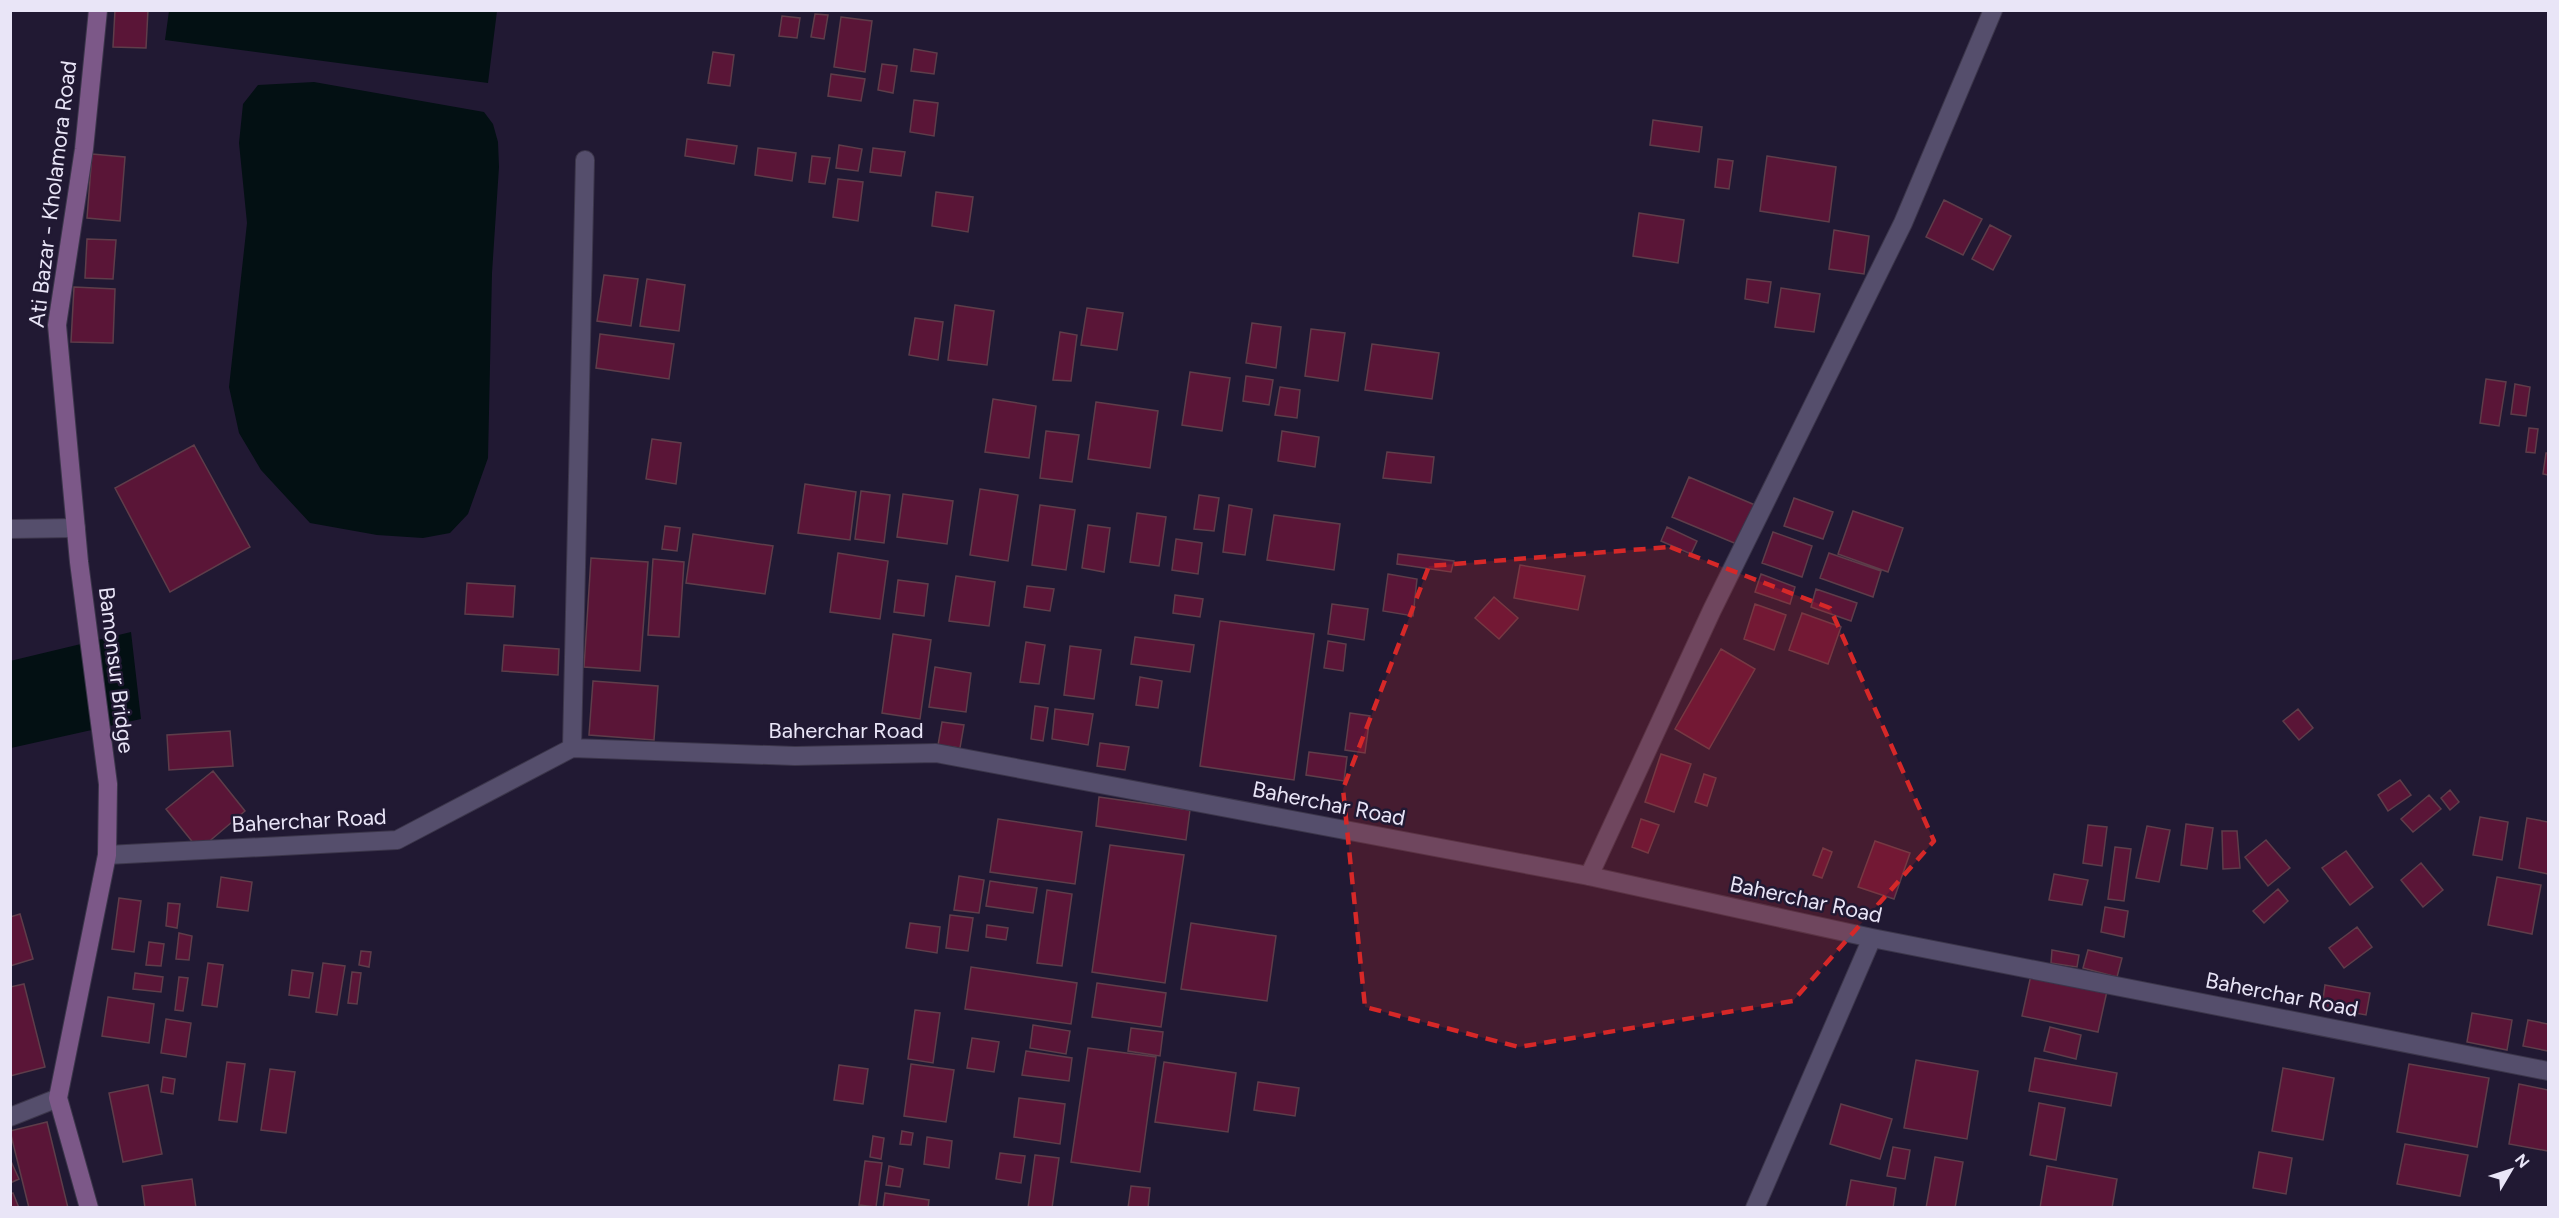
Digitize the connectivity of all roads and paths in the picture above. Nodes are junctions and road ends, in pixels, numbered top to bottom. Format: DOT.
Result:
graph roads {
  1 [pos="98,10"];
  2 [pos="1994,10"];
  3 [pos="585,160"];
  4 [pos="76,528"];
  5 [pos="10,530"];
  6 [pos="79,562"];
  7 [pos="572,748"];
  8 [pos="107,855"];
  9 [pos="1589,876"];
  10 [pos="1872,938"];
  11 [pos="2548,1071"];
  12 [pos="58,1098"];
  13 [pos="10,1117"];
  14 [pos="89,1208"];
  15 [pos="1755,1208"];
  1 -- 4 [label="main road, Ati Bazar - Kholamora Road"];
  2 -- 9 [label="street"];
  3 -- 7 [label="street"];
  4 -- 5 [label="street"];
  4 -- 6 [label="main road, Ati Bazar - Kholamora Road"];
  6 -- 8 [label="main road, Bamonsur Bridge"];
  7 -- 8 [label="street, Baherchar Road"];
  7 -- 9 [label="street, Baherchar Road"];
  8 -- 12 [label="main road"];
  9 -- 10 [label="street, Baherchar Road"];
  10 -- 11 [label="street, Baherchar Road"];
  10 -- 15 [label="street"];
  12 -- 13 [label="street"];
  12 -- 14 [label="main road"];
}
